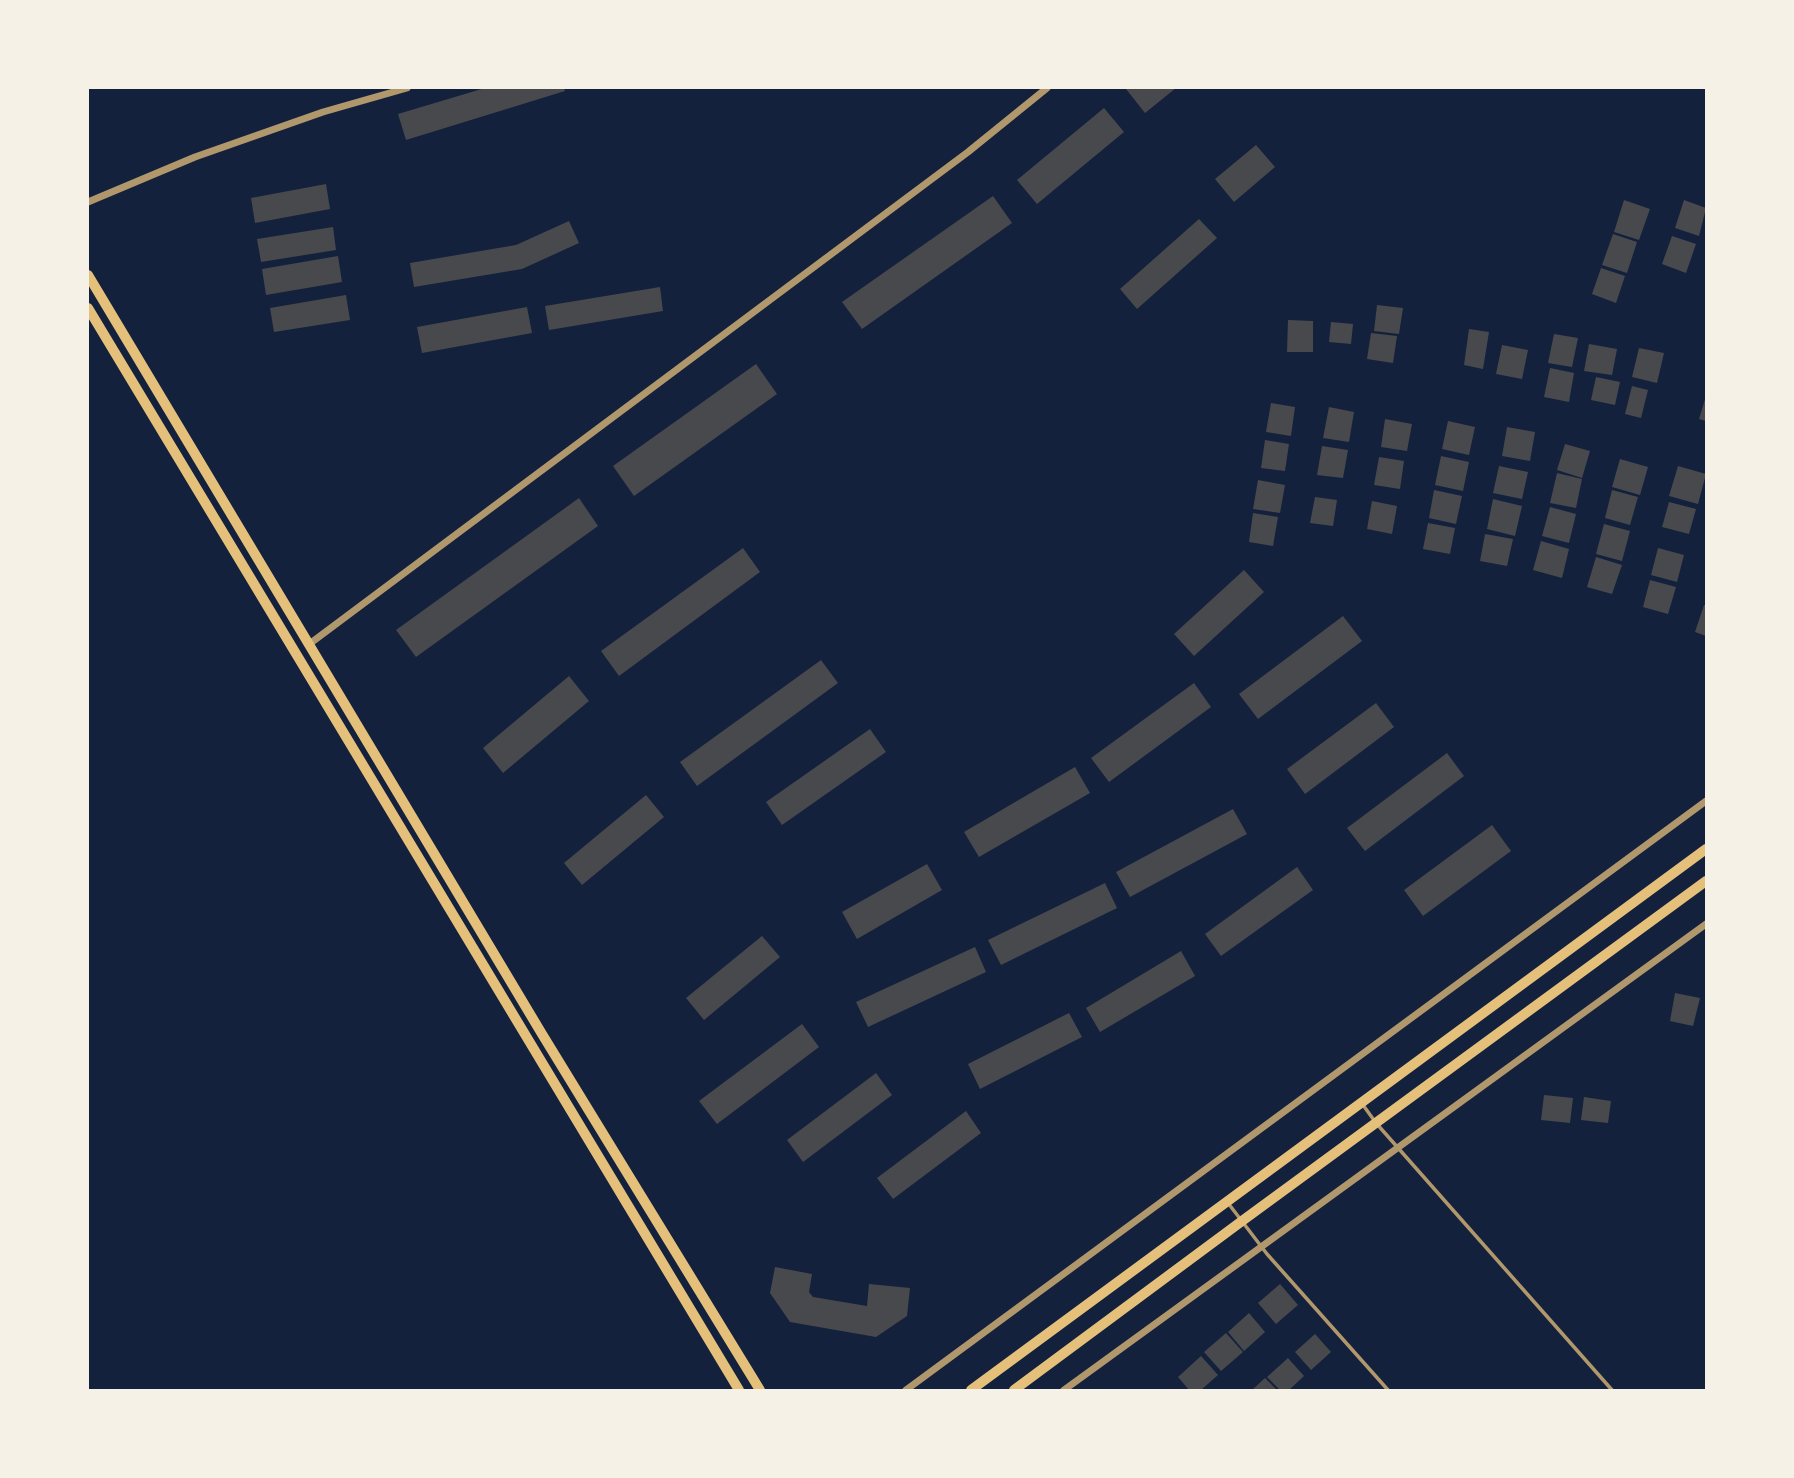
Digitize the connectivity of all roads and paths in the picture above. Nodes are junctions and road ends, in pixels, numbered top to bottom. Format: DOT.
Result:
graph roads {
  1 [pos="407,88"];
  2 [pos="1047,88"];
  3 [pos="88,202"];
  4 [pos="88,275"];
  5 [pos="88,308"];
  6 [pos="308,645"];
  7 [pos="1706,800"];
  8 [pos="1706,849"];
  9 [pos="1706,881"];
  10 [pos="1706,924"];
  11 [pos="1361,1102"];
  12 [pos="1376,1123"];
  13 [pos="1398,1147"];
  14 [pos="1226,1201"];
  15 [pos="1242,1220"];
  16 [pos="1261,1245"];
  17 [pos="739,1391"];
  18 [pos="760,1391"];
  19 [pos="906,1391"];
  20 [pos="971,1391"];
  21 [pos="1014,1391"];
  22 [pos="1064,1391"];
  23 [pos="1388,1391"];
  24 [pos="1612,1391"];
  1 -- 3 [label="street"];
  2 -- 6 [label="street"];
  4 -- 6 [label="main road"];
  5 -- 17 [label="main road"];
  6 -- 18 [label="main road"];
  7 -- 19 [label="street"];
  8 -- 11 [label="main road"];
  9 -- 12 [label="main road"];
  10 -- 13 [label="street"];
  11 -- 12 [label="lane"];
  11 -- 14 [label="main road"];
  12 -- 13 [label="lane"];
  12 -- 15 [label="main road"];
  13 -- 16 [label="street"];
  13 -- 24 [label="lane"];
  14 -- 15 [label="lane"];
  14 -- 20 [label="main road"];
  15 -- 16 [label="lane"];
  15 -- 21 [label="main road"];
  16 -- 22 [label="street"];
  16 -- 23 [label="lane"];
}
